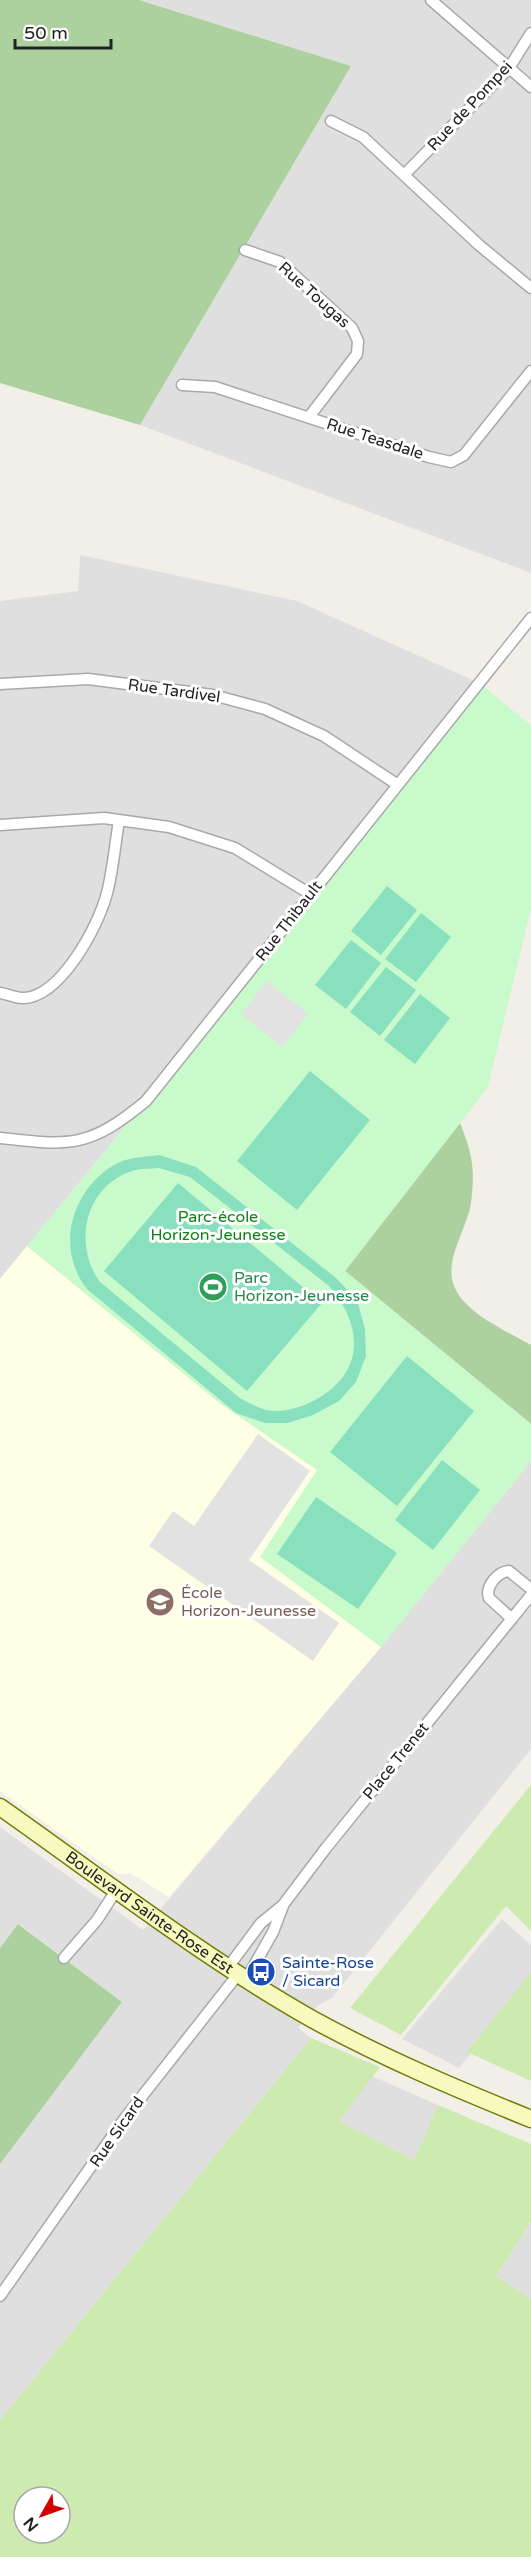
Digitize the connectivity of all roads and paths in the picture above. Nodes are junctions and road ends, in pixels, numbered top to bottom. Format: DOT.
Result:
graph roads {
  1 [pos="431,0"];
  2 [pos="531,33"];
  3 [pos="509,68"];
  4 [pos="531,87"];
  5 [pos="331,120"];
  6 [pos="404,175"];
  7 [pos="244,250"];
  8 [pos="531,288"];
  9 [pos="531,371"];
  10 [pos="182,385"];
  11 [pos="309,417"];
  12 [pos="531,618"];
  13 [pos="0,684"];
  14 [pos="398,785"];
  15 [pos="119,820"];
  16 [pos="0,825"];
  17 [pos="310,894"];
  18 [pos="0,993"];
  19 [pos="0,1138"];
  20 [pos="531,1589"];
  21 [pos="531,1595"];
  22 [pos="512,1619"];
  23 [pos="0,1806"];
  24 [pos="117,1889"];
  25 [pos="283,1905"];
  26 [pos="64,1958"];
  27 [pos="238,1972"];
  28 [pos="531,2119"];
  29 [pos="0,2296"];
  1 -- 3 [label="street"];
  2 -- 3 [label="street, Rue de Pompei"];
  3 -- 4 [label="street"];
  3 -- 6 [label="street, Rue de Pompei"];
  5 -- 6 [label="street"];
  6 -- 8 [label="street"];
  7 -- 11 [label="street, Rue Tougas"];
  9 -- 11 [label="street, Rue Teasdale"];
  10 -- 11 [label="street, Rue Teasdale"];
  12 -- 14 [label="street, Rue Thibault"];
  13 -- 14 [label="street, Rue Tardivel"];
  14 -- 17 [label="street, Rue Thibault"];
  15 -- 16 [label="street"];
  15 -- 17 [label="street"];
  15 -- 18 [label="street"];
  17 -- 19 [label="street, Rue Thibault"];
  20 -- 22 [label="street"];
  21 -- 22 [label="street, Place Trenet"];
  22 -- 25 [label="street, Place Trenet"];
  23 -- 24 [label="street, Boulevard Sainte-Rose Est"];
  24 -- 26 [label="street"];
  24 -- 27 [label="street, Boulevard Sainte-Rose Est"];
  25 -- 27 [label="street, Place Trenet"];
  25 -- 27 [label="street, Place Trenet"];
  27 -- 28 [label="street, Boulevard Sainte-Rose Est"];
  27 -- 29 [label="street, Rue Sicard"];
}
